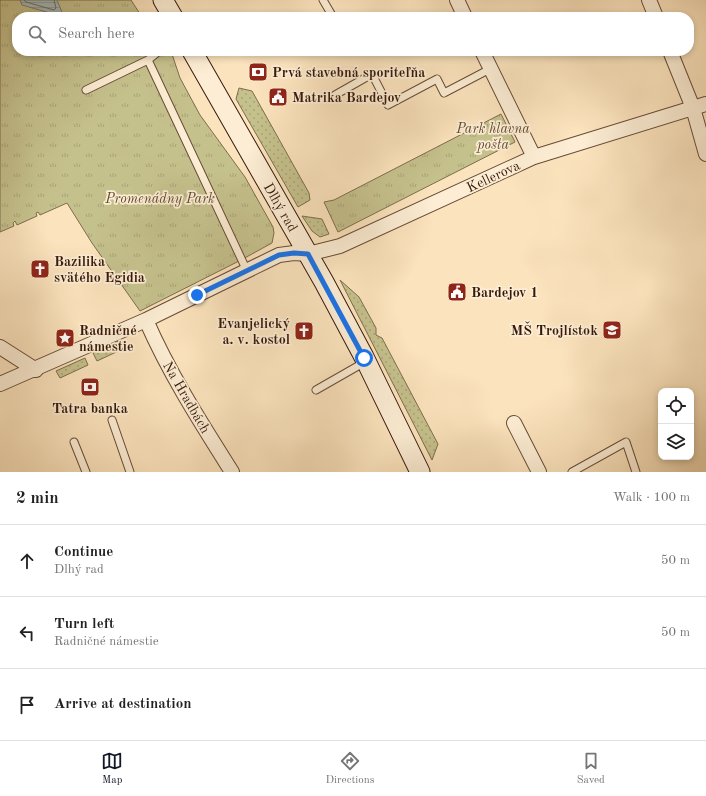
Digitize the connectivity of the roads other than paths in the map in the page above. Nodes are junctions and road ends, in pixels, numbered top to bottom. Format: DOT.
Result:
graph roads {
  1 [pos="163,0"];
  2 [pos="324,0"];
  3 [pos="457,0"];
  4 [pos="649,0"];
  5 [pos="170,12"];
  6 [pos="330,12"];
  7 [pos="463,12"];
  8 [pos="654,12"];
  9 [pos="153,56"];
  10 [pos="195,56"];
  11 [pos="484,56"];
  12 [pos="673,56"];
  13 [pos="148,60"];
  14 [pos="490,69"];
  15 [pos="86,90"];
  16 [pos="335,95"];
  17 [pos="699,106"];
  18 [pos="706,154"];
  19 [pos="534,158"];
  20 [pos="308,254"];
  21 [pos="246,271"];
  22 [pos="146,320"];
  23 [pos="0,347"];
  24 [pos="366,362"];
  25 [pos="36,370"];
  26 [pos="0,384"];
  27 [pos="316,390"];
  28 [pos="112,420"];
  29 [pos="514,422"];
  30 [pos="74,442"];
  31 [pos="86,472"];
  32 [pos="130,472"];
  33 [pos="232,472"];
  34 [pos="420,472"];
  35 [pos="539,472"];
  36 [pos="572,472"];
  37 [pos="636,472"];
  1 -- 5 [label="street"];
  2 -- 6 [label="lane"];
  3 -- 7 [label="street"];
  4 -- 8 [label="street"];
  9 -- 13 [label="lane"];
  10 -- 20 [label="street, Dlhý rad"];
  11 -- 14 [label="street"];
  12 -- 17 [label="street"];
  13 -- 15 [label="lane"];
  13 -- 21 [label="lane"];
  14 -- 16 [label="lane"];
  14 -- 19 [label="street"];
  17 -- 18 [label="street"];
  17 -- 19 [label="street, Kellerova"];
  19 -- 20 [label="street, Kellerova"];
  20 -- 21 [label="street"];
  20 -- 24 [label="street, Dlhý rad"];
  21 -- 22 [label="street"];
  22 -- 25 [label="street"];
  22 -- 33 [label="street, Na Hradbách"];
  23 -- 25 [label="street"];
  24 -- 27 [label="lane"];
  24 -- 34 [label="street, Dlhý rad"];
  25 -- 26 [label="street"];
  28 -- 32 [label="lane"];
  29 -- 35 [label="street"];
  30 -- 31 [label="lane"];
  36 -- 37 [label="lane"];
}
